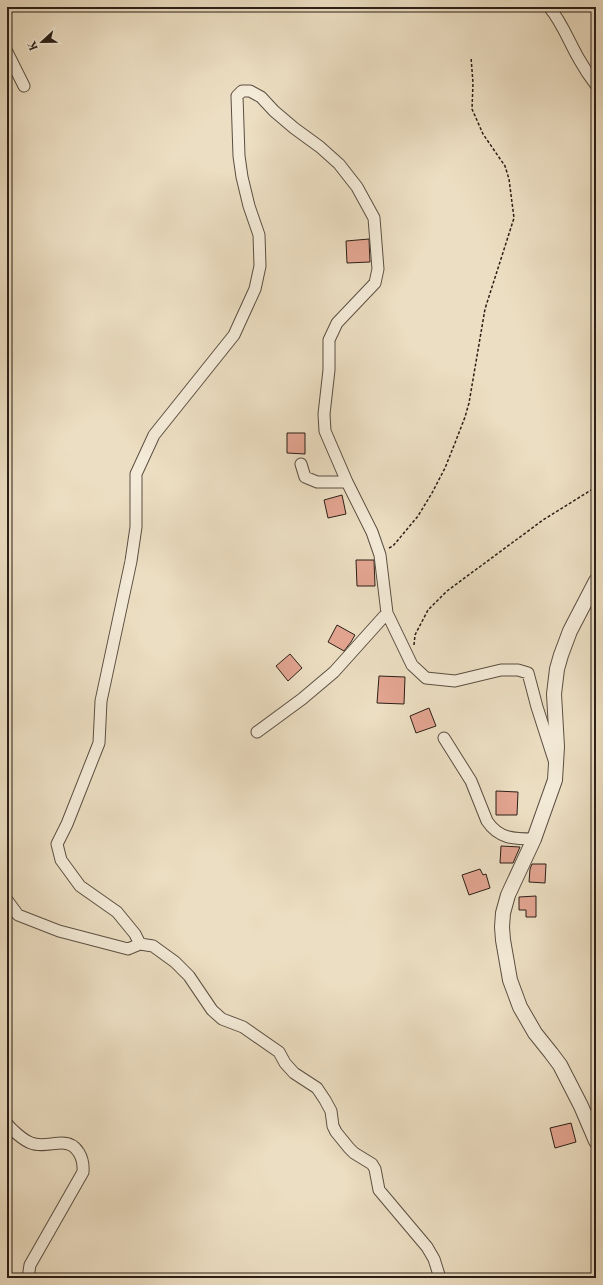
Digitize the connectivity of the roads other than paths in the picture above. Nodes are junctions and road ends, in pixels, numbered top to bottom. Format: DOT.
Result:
graph roads {
  1 [pos="549,7"];
  2 [pos="7,52"];
  3 [pos="596,85"];
  4 [pos="24,86"];
  5 [pos="301,464"];
  6 [pos="347,482"];
  7 [pos="596,582"];
  8 [pos="387,613"];
  9 [pos="257,732"];
  10 [pos="444,738"];
  11 [pos="555,765"];
  12 [pos="534,839"];
  13 [pos="7,900"];
  14 [pos="140,944"];
  15 [pos="7,1124"];
  16 [pos="596,1141"];
  17 [pos="28,1278"];
  18 [pos="440,1278"];
  1 -- 3 [label="street"];
  2 -- 4 [label="street"];
  5 -- 6 [label="street"];
  6 -- 8 [label="street"];
  6 -- 14 [label="street"];
  7 -- 11 [label="street"];
  8 -- 9 [label="street"];
  8 -- 11 [label="street"];
  10 -- 12 [label="street"];
  11 -- 12 [label="street"];
  12 -- 16 [label="street"];
  13 -- 14 [label="street"];
  14 -- 18 [label="street"];
  15 -- 17 [label="street"];
}
